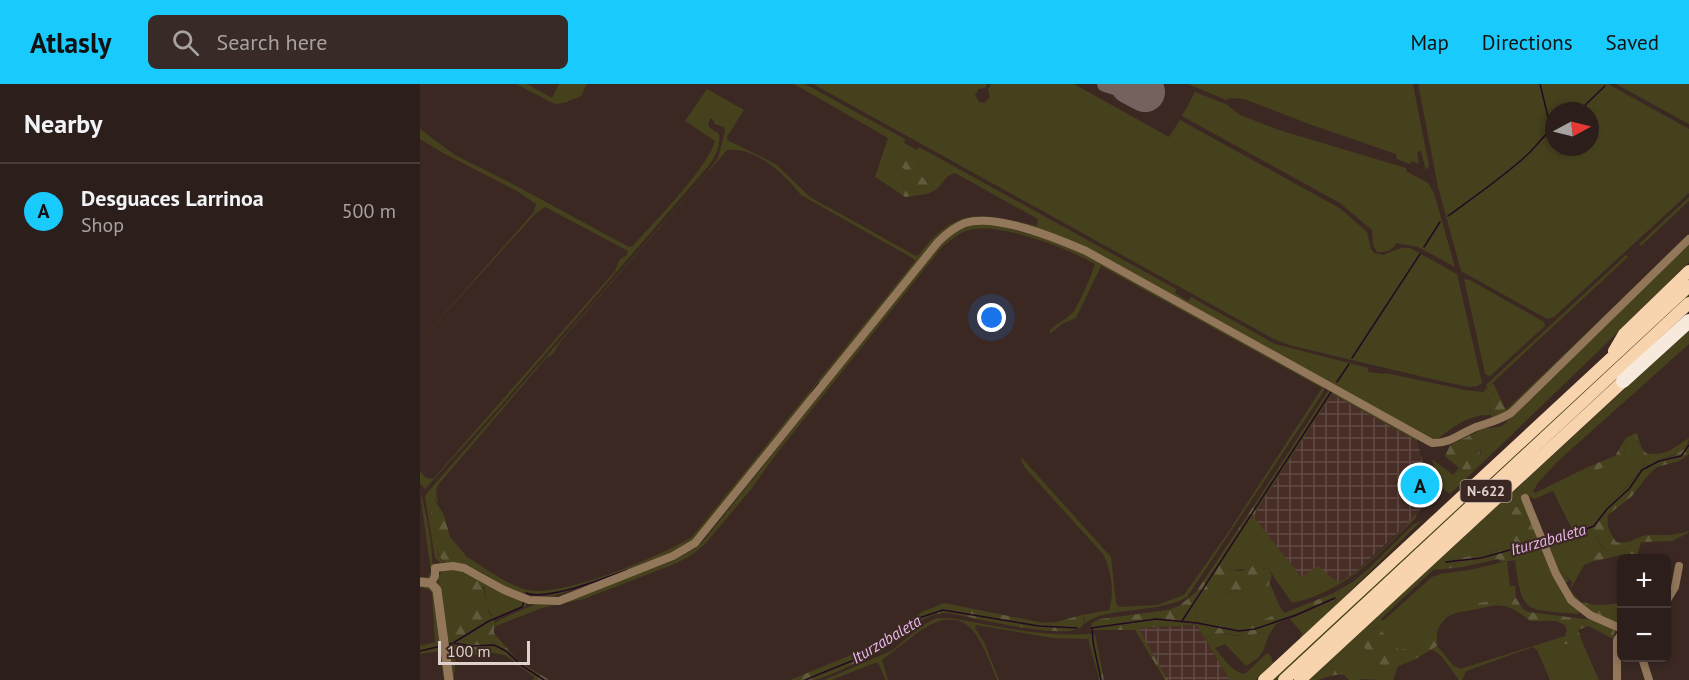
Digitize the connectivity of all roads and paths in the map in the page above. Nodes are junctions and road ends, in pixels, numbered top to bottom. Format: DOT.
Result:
graph roads {
  1 [pos="1689,239"];
  2 [pos="1689,271"];
  3 [pos="1689,286"];
  4 [pos="1689,303"];
  5 [pos="1689,320"];
  6 [pos="1605,364"];
  7 [pos="1623,381"];
  8 [pos="1525,498"];
  9 [pos="1679,566"];
  10 [pos="420,582"];
  11 [pos="431,583"];
  12 [pos="1671,594"];
  13 [pos="1617,627"];
  14 [pos="1617,662"];
  15 [pos="1644,662"];
  16 [pos="449,680"];
  17 [pos="1264,680"];
  18 [pos="1284,680"];
  19 [pos="1300,680"];
  20 [pos="1617,680"];
  21 [pos="1649,680"];
  1 -- 11 [label="street"];
  2 -- 6 [label="highway"];
  3 -- 6 [label="highway, N-622"];
  4 -- 18 [label="highway, N-622"];
  5 -- 7 [label="highway"];
  6 -- 17 [label="highway, N-622"];
  7 -- 19 [label="highway"];
  8 -- 13 [label="street"];
  9 -- 12 [label="street"];
  10 -- 11 [label="street"];
  11 -- 16 [label="street"];
  14 -- 20 [label="street"];
  15 -- 21 [label="street"];
}
